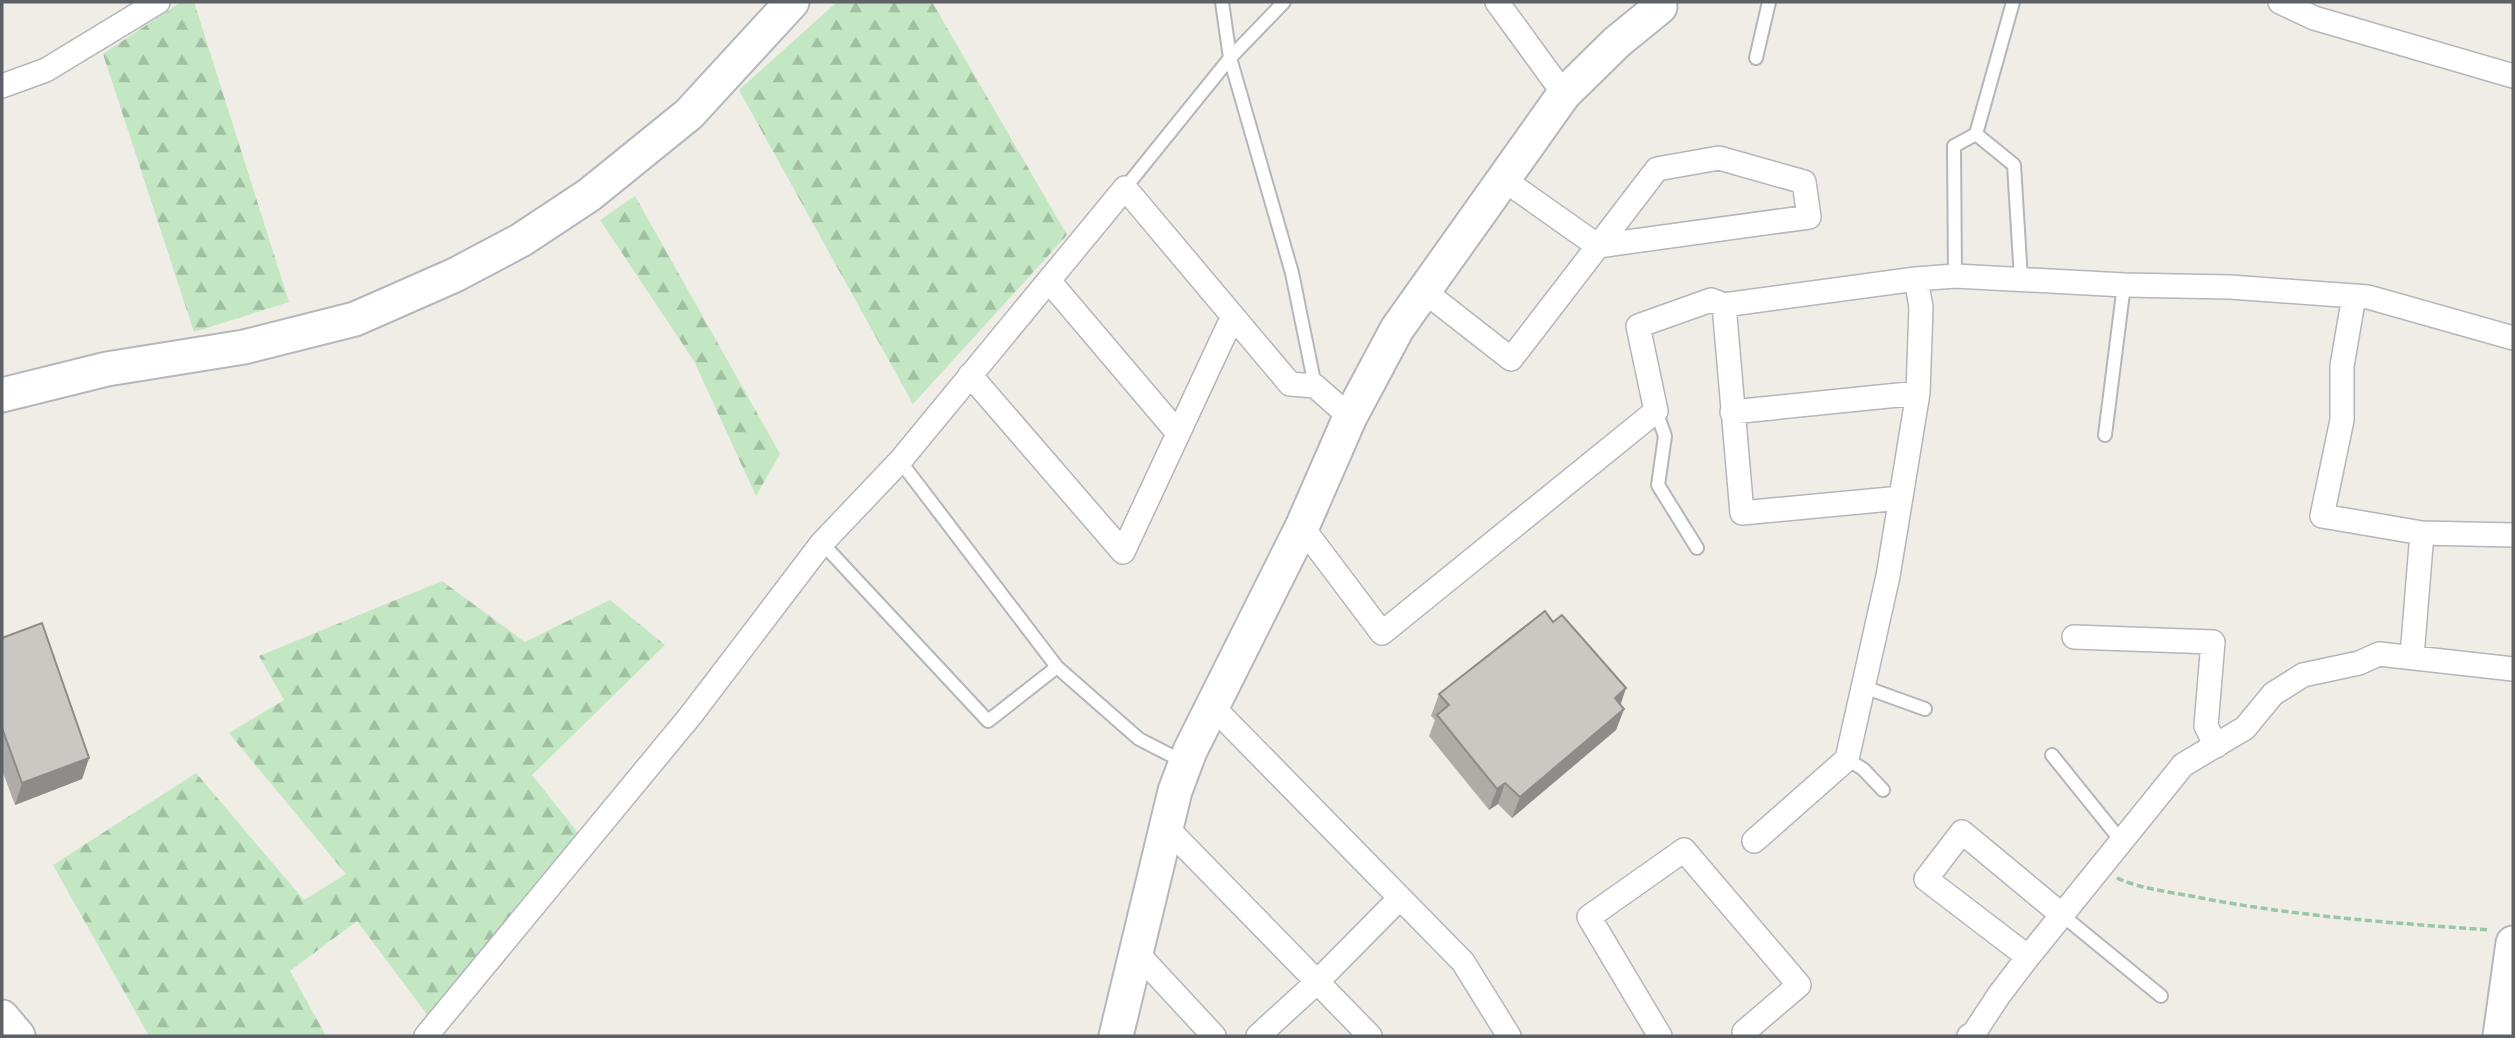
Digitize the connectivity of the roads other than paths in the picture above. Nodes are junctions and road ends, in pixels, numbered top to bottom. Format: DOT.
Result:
graph roads {
  1 [pos="158,2"];
  2 [pos="792,2"];
  3 [pos="1222,2"];
  4 [pos="1284,2"];
  5 [pos="1497,2"];
  6 [pos="1769,2"];
  7 [pos="2013,2"];
  8 [pos="2280,2"];
  9 [pos="1661,3"];
  10 [pos="1230,58"];
  11 [pos="1756,58"];
  12 [pos="2513,76"];
  13 [pos="2,86"];
  14 [pos="1564,94"];
  15 [pos="1976,134"];
  16 [pos="1503,179"];
  17 [pos="1125,188"];
  18 [pos="1598,246"];
  19 [pos="1955,276"];
  20 [pos="1916,279"];
  21 [pos="2021,279"];
  22 [pos="1049,281"];
  23 [pos="2124,285"];
  24 [pos="1424,291"];
  25 [pos="2354,296"];
  26 [pos="1724,305"];
  27 [pos="1233,316"];
  28 [pos="2513,338"];
  29 [pos="970,375"];
  30 [pos="1315,386"];
  31 [pos="1918,393"];
  32 [pos="2,395"];
  33 [pos="1656,411"];
  34 [pos="1732,412"];
  35 [pos="1350,417"];
  36 [pos="1178,433"];
  37 [pos="2105,435"];
  38 [pos="900,461"];
  39 [pos="1901,498"];
  40 [pos="1301,527"];
  41 [pos="2422,533"];
  42 [pos="2513,535"];
  43 [pos="822,543"];
  44 [pos="1697,548"];
  45 [pos="2074,637"];
  46 [pos="2412,656"];
  47 [pos="1056,667"];
  48 [pos="2513,669"];
  49 [pos="1864,688"];
  50 [pos="1212,706"];
  51 [pos="1925,709"];
  52 [pos="2216,746"];
  53 [pos="2052,755"];
  54 [pos="1847,759"];
  55 [pos="1186,763"];
  56 [pos="1883,790"];
  57 [pos="1167,828"];
  58 [pos="1754,841"];
  59 [pos="2122,842"];
  60 [pos="1401,898"];
  61 [pos="2062,915"];
  62 [pos="2507,937"];
  63 [pos="1137,953"];
  64 [pos="2028,957"];
  65 [pos="1317,982"];
  66 [pos="2161,996"];
  67 [pos="2,1017"];
  68 [pos="1974,1035"];
  69 [pos="18,1036"];
  70 [pos="426,1036"];
  71 [pos="1116,1036"];
  72 [pos="1214,1036"];
  73 [pos="1258,1036"];
  74 [pos="1370,1036"];
  75 [pos="1509,1036"];
  76 [pos="1660,1036"];
  77 [pos="1746,1036"];
  78 [pos="2500,1036"];
  1 -- 13 [label="street"];
  2 -- 32 [label="street"];
  3 -- 10 [label="lane"];
  4 -- 10 [label="lane"];
  5 -- 14 [label="street"];
  6 -- 11 [label="lane"];
  7 -- 15 [label="lane"];
  8 -- 12 [label="street"];
  9 -- 14 [label="street"];
  10 -- 17 [label="lane"];
  10 -- 30 [label="lane"];
  14 -- 16 [label="street"];
  15 -- 19 [label="lane"];
  15 -- 21 [label="lane"];
  16 -- 18 [label="street"];
  16 -- 24 [label="street"];
  17 -- 22 [label="street"];
  17 -- 27 [label="street"];
  18 -- 18 [label="street"];
  18 -- 24 [label="street"];
  19 -- 20 [label="street"];
  19 -- 21 [label="street"];
  20 -- 26 [label="street"];
  20 -- 31 [label="street"];
  21 -- 23 [label="street"];
  22 -- 29 [label="street"];
  22 -- 36 [label="street"];
  23 -- 25 [label="street"];
  23 -- 37 [label="lane"];
  24 -- 35 [label="street"];
  25 -- 28 [label="street"];
  25 -- 41 [label="street"];
  26 -- 33 [label="street"];
  26 -- 34 [label="street"];
  27 -- 30 [label="street"];
  27 -- 36 [label="street"];
  29 -- 36 [label="street"];
  29 -- 38 [label="street"];
  30 -- 35 [label="street"];
  31 -- 34 [label="street"];
  31 -- 39 [label="street"];
  33 -- 40 [label="street"];
  33 -- 44 [label="lane"];
  34 -- 39 [label="street"];
  35 -- 40 [label="street"];
  38 -- 43 [label="street"];
  38 -- 47 [label="lane"];
  39 -- 49 [label="street"];
  40 -- 50 [label="street"];
  41 -- 42 [label="street"];
  41 -- 46 [label="street"];
  43 -- 47 [label="lane"];
  43 -- 70 [label="street"];
  45 -- 52 [label="street"];
  46 -- 48 [label="street"];
  46 -- 52 [label="street"];
  47 -- 55 [label="lane"];
  49 -- 51 [label="lane"];
  49 -- 54 [label="street"];
  50 -- 55 [label="street"];
  50 -- 60 [label="street"];
  52 -- 59 [label="street"];
  53 -- 59 [label="lane"];
  54 -- 56 [label="lane"];
  54 -- 58 [label="street"];
  55 -- 57 [label="street"];
  57 -- 63 [label="street"];
  57 -- 65 [label="street"];
  59 -- 61 [label="street"];
  60 -- 65 [label="street"];
  60 -- 75 [label="street"];
  61 -- 64 [label="street"];
  61 -- 64 [label="street"];
  61 -- 66 [label="lane"];
  62 -- 78 [label="street"];
  63 -- 71 [label="street"];
  63 -- 72 [label="street"];
  64 -- 68 [label="street"];
  65 -- 73 [label="street"];
  65 -- 74 [label="street"];
  67 -- 69 [label="street"];
  76 -- 77 [label="street"];
}
